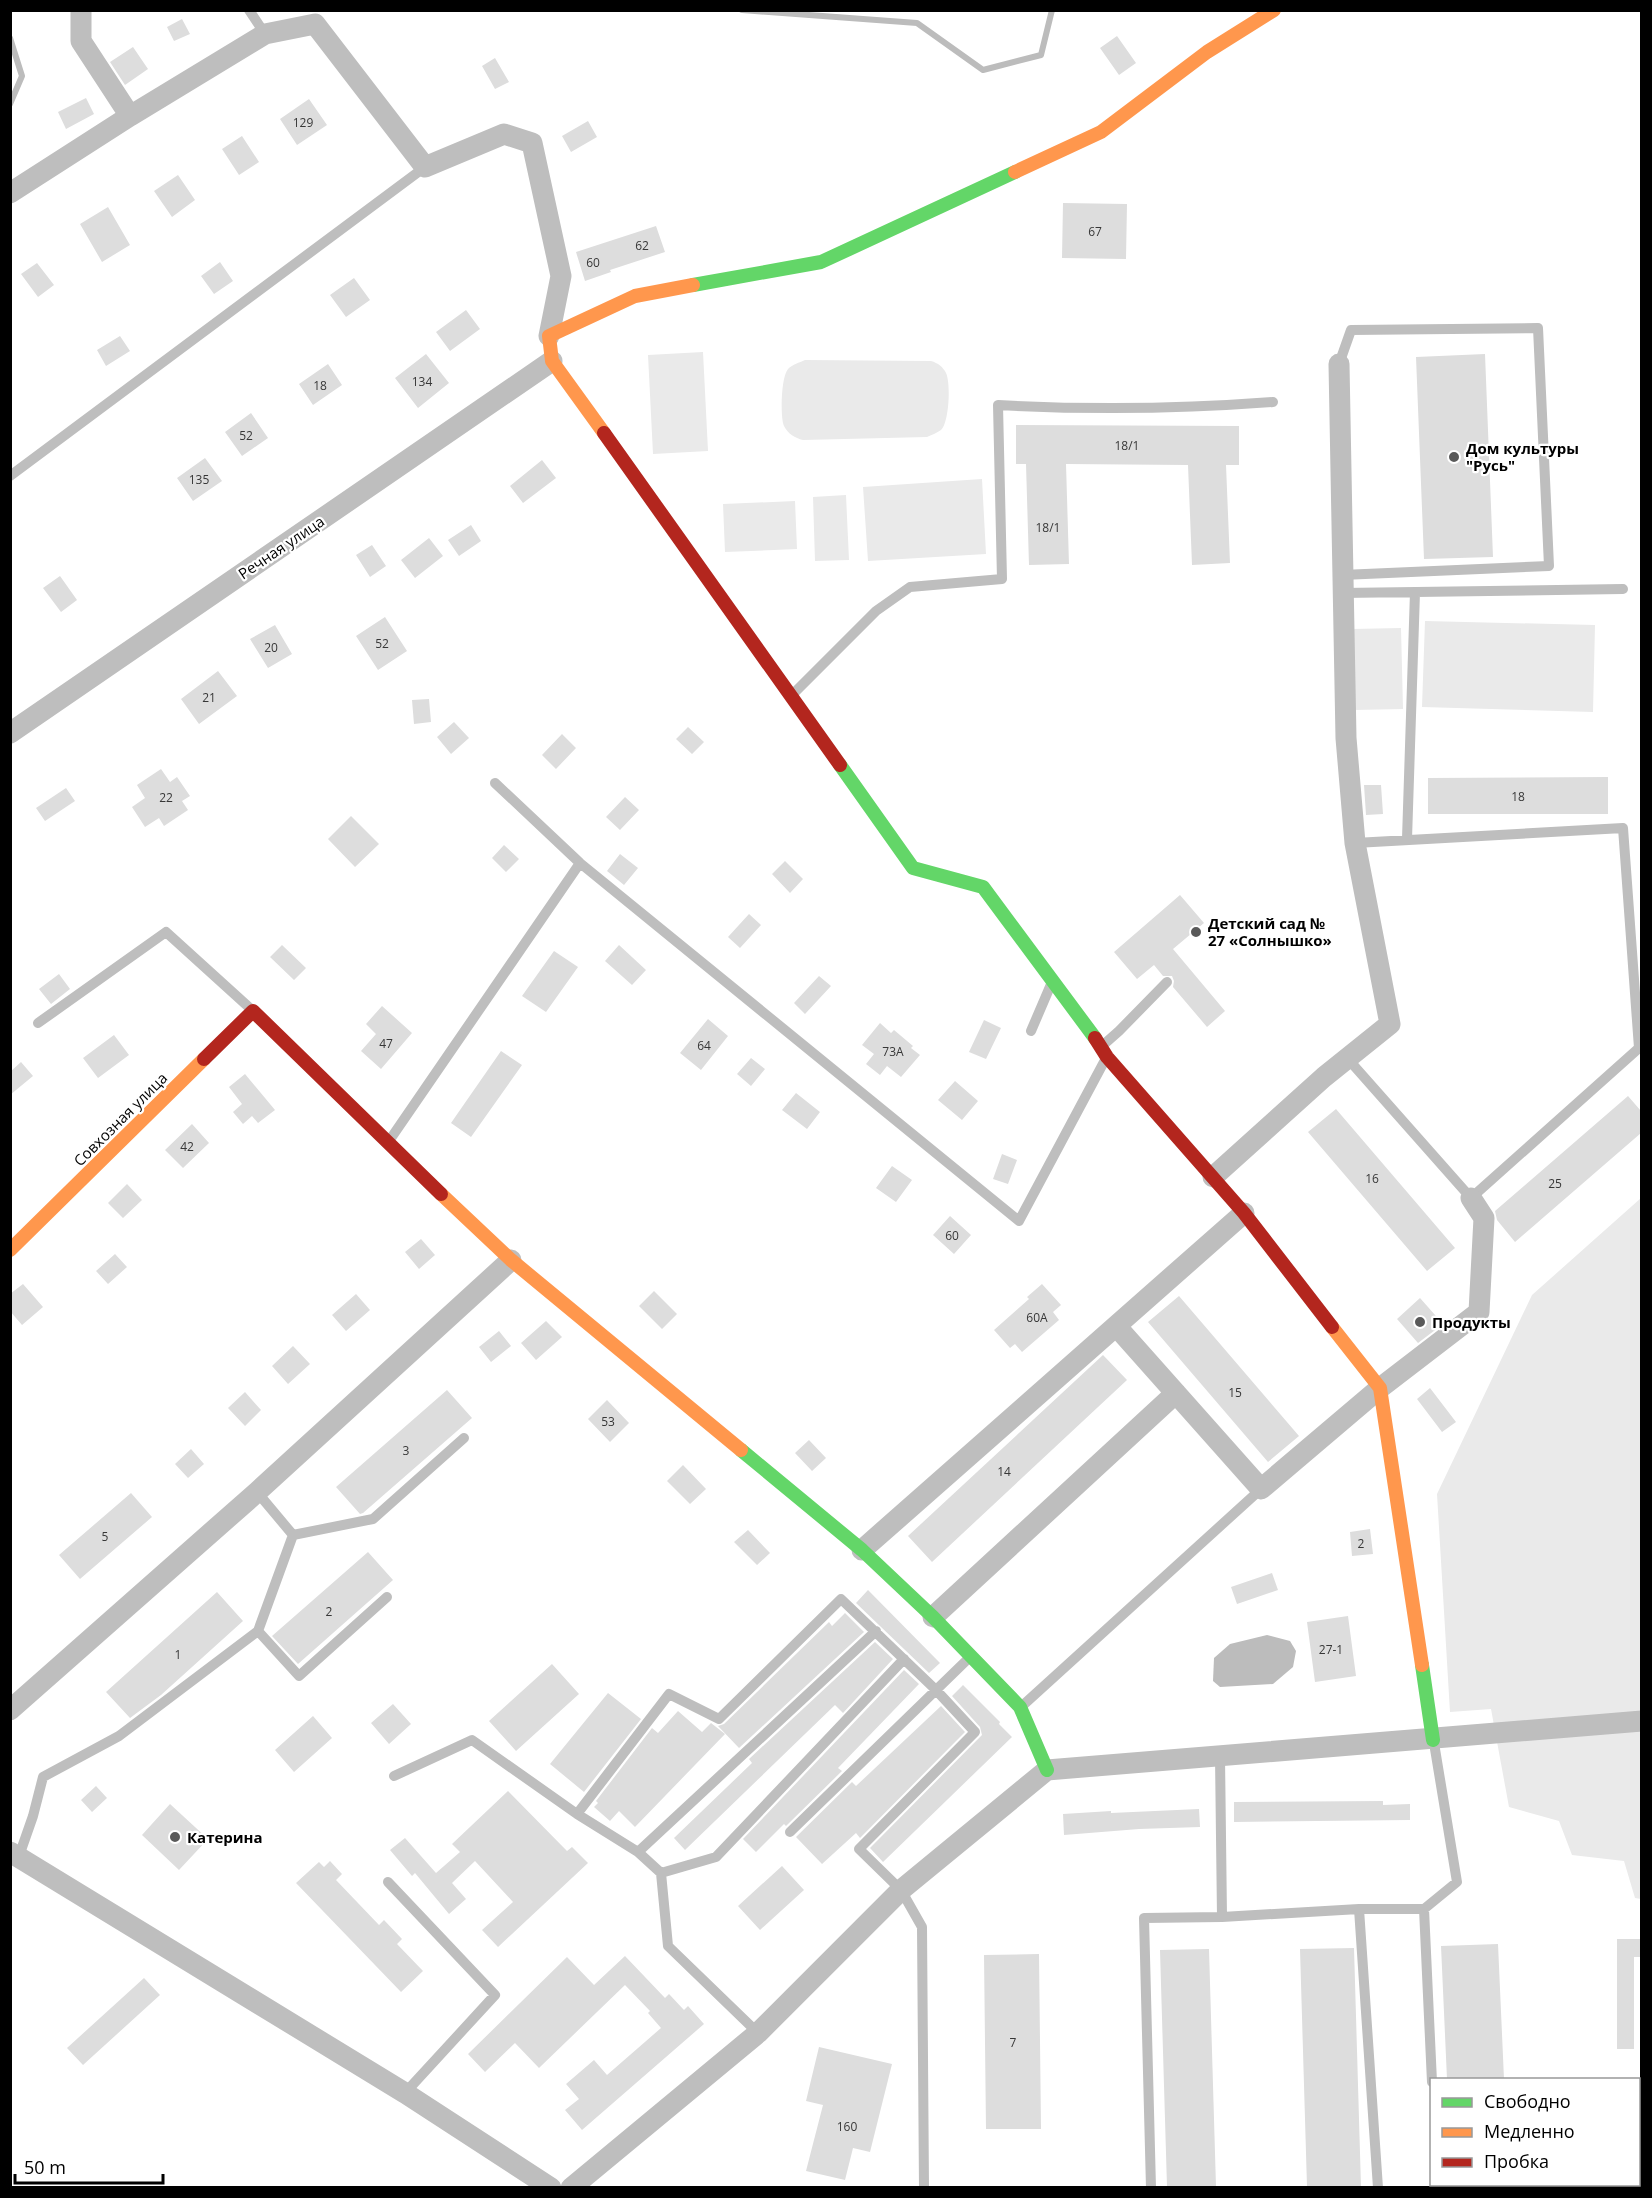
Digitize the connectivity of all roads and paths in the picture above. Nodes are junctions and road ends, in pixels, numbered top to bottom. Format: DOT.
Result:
graph roads {
  1 [pos="81,10"];
  2 [pos="249,10"];
  3 [pos="1274,10"];
  4 [pos="265,34"];
  5 [pos="130,116"];
  6 [pos="425,167"];
  7 [pos="10,193"];
  8 [pos="549,336"];
  9 [pos="552,361"];
  10 [pos="1339,364"];
  11 [pos="1273,402"];
  12 [pos="10,476"];
  13 [pos="1342,584"];
  14 [pos="1623,589"];
  15 [pos="1415,592"];
  16 [pos="790,696"];
  17 [pos="13,726"];
  18 [pos="495,783"];
  19 [pos="1407,838"];
  20 [pos="1355,843"];
  21 [pos="580,863"];
  22 [pos="1053,979"];
  23 [pos="1167,982"];
  24 [pos="253,1011"];
  25 [pos="38,1023"];
  26 [pos="1031,1031"];
  27 [pos="1104,1052"];
  28 [pos="1348,1059"];
  29 [pos="387,1143"];
  30 [pos="1213,1178"];
  31 [pos="1471,1198"];
  32 [pos="1244,1213"];
  33 [pos="10,1250"];
  34 [pos="511,1260"];
  35 [pos="1117,1327"];
  36 [pos="1380,1388"];
  37 [pos="1176,1394"];
  38 [pos="464,1438"];
  39 [pos="1261,1489"];
  40 [pos="257,1491"];
  41 [pos="293,1534"];
  42 [pos="862,1550"];
  43 [pos="387,1597"];
  44 [pos="933,1617"];
  45 [pos="258,1631"];
  46 [pos="876,1631"];
  47 [pos="971,1656"];
  48 [pos="904,1659"];
  49 [pos="936,1690"];
  50 [pos="1020,1707"];
  51 [pos="10,1710"];
  52 [pos="1641,1721"];
  53 [pos="1433,1740"];
  54 [pos="1220,1757"];
  55 [pos="1047,1770"];
  56 [pos="394,1776"];
  57 [pos="577,1814"];
  58 [pos="789,1832"];
  59 [pos="638,1852"];
  60 [pos="15,1854"];
  61 [pos="661,1873"];
  62 [pos="388,1882"];
  63 [pos="901,1890"];
  64 [pos="1359,1909"];
  65 [pos="1424,1909"];
  66 [pos="1222,1917"];
  67 [pos="758,2033"];
  68 [pos="1431,2078"];
  69 [pos="405,2093"];
  70 [pos="550,2187"];
  71 [pos="571,2187"];
  72 [pos="924,2187"];
  73 [pos="1151,2187"];
  74 [pos="1378,2187"];
  1 -- 5 [label="street"];
  2 -- 4 [label="lane"];
  3 -- 8 [label="street"];
  4 -- 5 [label="street"];
  4 -- 6 [label="street"];
  5 -- 7 [label="street"];
  6 -- 8 [label="street"];
  6 -- 12 [label="lane"];
  8 -- 9 [label="street"];
  9 -- 16 [label="street"];
  9 -- 17 [label="street, Речная улица"];
  10 -- 13 [label="street"];
  10 -- 13 [label="lane"];
  11 -- 16 [label="lane"];
  13 -- 15 [label="lane"];
  13 -- 20 [label="street"];
  14 -- 15 [label="lane"];
  15 -- 19 [label="lane"];
  16 -- 22 [label="street"];
  18 -- 21 [label="lane"];
  19 -- 20 [label="lane"];
  19 -- 31 [label="lane"];
  20 -- 28 [label="street"];
  21 -- 27 [label="lane"];
  21 -- 29 [label="lane"];
  22 -- 26 [label="lane"];
  22 -- 27 [label="street"];
  23 -- 27 [label="lane"];
  24 -- 25 [label="lane"];
  24 -- 29 [label="street"];
  24 -- 33 [label="street, Совхозная улица"];
  27 -- 30 [label="street"];
  28 -- 30 [label="street"];
  28 -- 31 [label="lane"];
  29 -- 34 [label="street"];
  30 -- 32 [label="street"];
  31 -- 36 [label="street"];
  32 -- 35 [label="street"];
  32 -- 36 [label="street"];
  34 -- 40 [label="street"];
  34 -- 42 [label="street"];
  35 -- 37 [label="street"];
  35 -- 42 [label="street"];
  36 -- 39 [label="street"];
  36 -- 53 [label="street"];
  37 -- 39 [label="street"];
  37 -- 44 [label="street"];
  38 -- 41 [label="lane"];
  39 -- 50 [label="lane"];
  40 -- 41 [label="lane"];
  40 -- 51 [label="street"];
  41 -- 45 [label="lane"];
  42 -- 44 [label="street"];
  43 -- 45 [label="lane"];
  44 -- 47 [label="street"];
  45 -- 60 [label="lane"];
  46 -- 48 [label="lane"];
  46 -- 57 [label="lane"];
  46 -- 59 [label="lane"];
  47 -- 49 [label="lane"];
  47 -- 50 [label="street"];
  48 -- 49 [label="lane"];
  48 -- 61 [label="lane"];
  49 -- 58 [label="lane"];
  49 -- 63 [label="lane"];
  50 -- 55 [label="street"];
  52 -- 53 [label="street"];
  53 -- 54 [label="street"];
  53 -- 65 [label="lane"];
  54 -- 55 [label="street"];
  54 -- 66 [label="lane"];
  55 -- 63 [label="street"];
  56 -- 57 [label="lane"];
  57 -- 59 [label="lane"];
  59 -- 61 [label="lane"];
  60 -- 69 [label="street"];
  61 -- 67 [label="lane"];
  62 -- 69 [label="lane"];
  63 -- 67 [label="street"];
  63 -- 72 [label="lane"];
  64 -- 65 [label="lane"];
  64 -- 66 [label="lane"];
  64 -- 74 [label="lane"];
  65 -- 68 [label="lane"];
  66 -- 73 [label="lane"];
  67 -- 71 [label="street"];
  69 -- 70 [label="street"];
}
